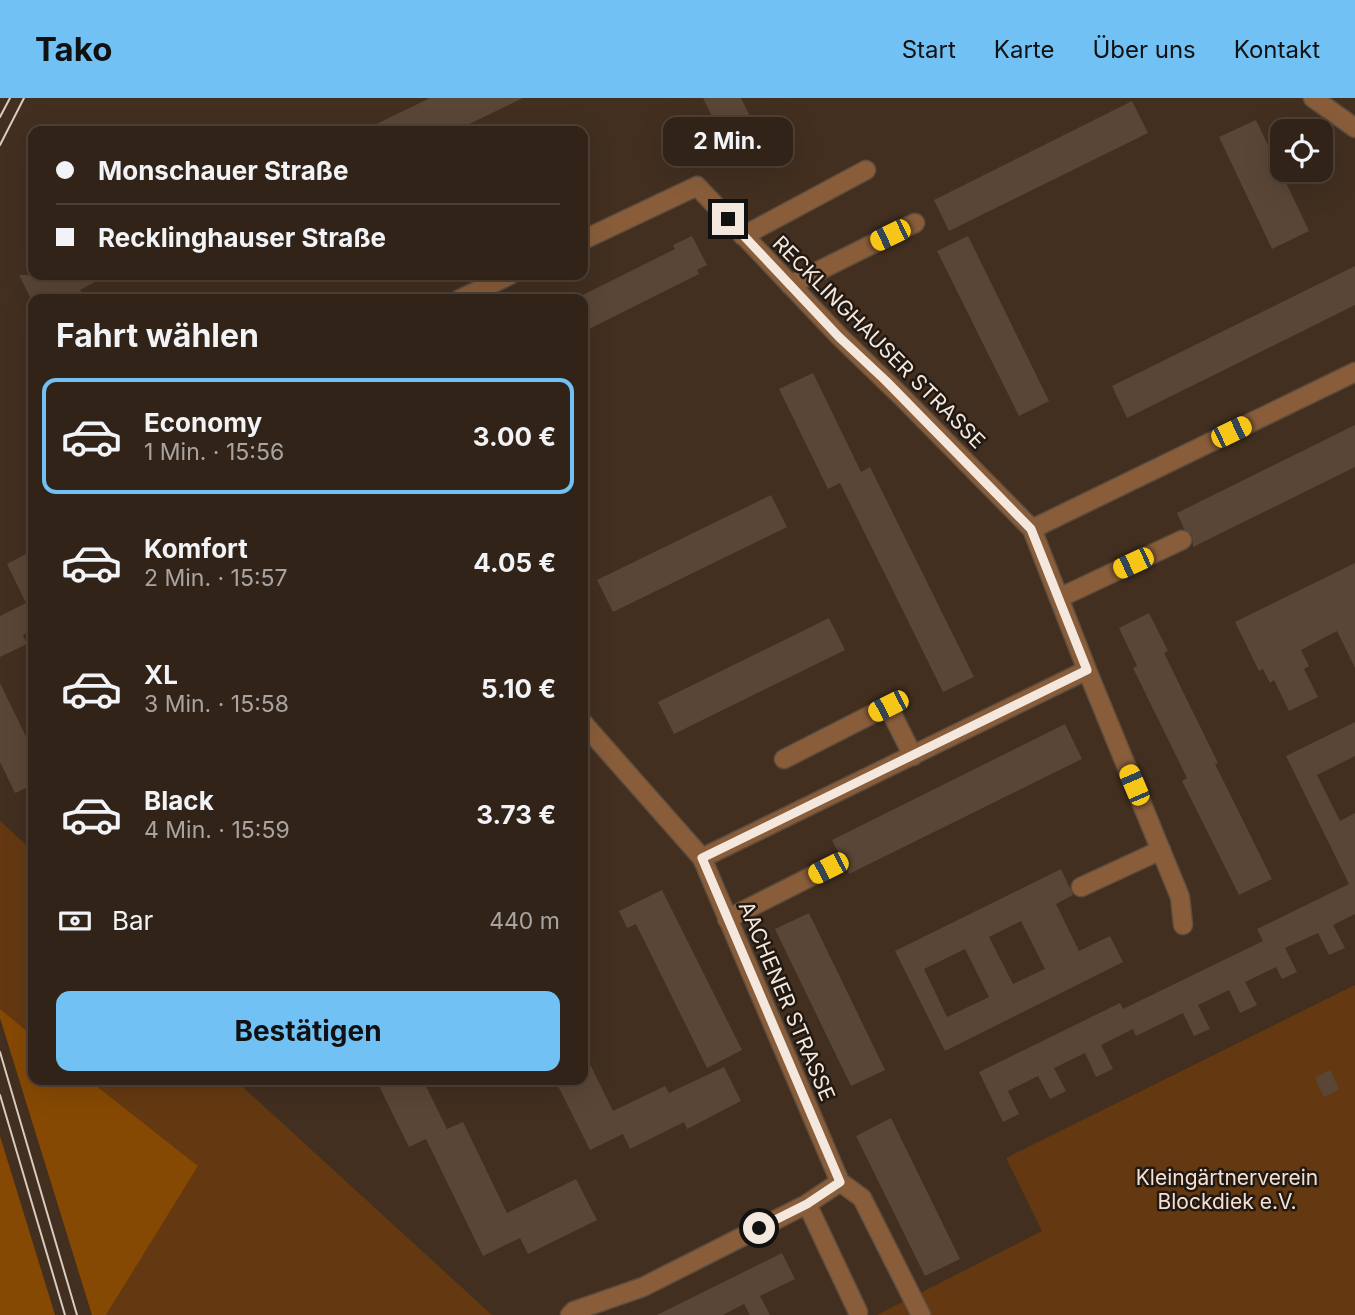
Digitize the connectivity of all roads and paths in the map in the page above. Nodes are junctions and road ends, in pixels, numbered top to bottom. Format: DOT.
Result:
graph roads {
  1 [pos="1313,98"];
  2 [pos="1355,128"];
  3 [pos="866,170"];
  4 [pos="915,223"];
  5 [pos="743,236"];
  6 [pos="588,238"];
  7 [pos="500,280"];
  8 [pos="790,285"];
  9 [pos="470,294"];
  10 [pos="1355,372"];
  11 [pos="1031,529"];
  12 [pos="1182,540"];
  13 [pos="1059,598"];
  14 [pos="1087,670"];
  15 [pos="588,729"];
  16 [pos="913,756"];
  17 [pos="784,759"];
  18 [pos="1161,850"];
  19 [pos="702,858"];
  20 [pos="828,868"];
  21 [pos="1081,887"];
  22 [pos="727,919"];
  23 [pos="1182,925"];
  24 [pos="840,1182"];
  25 [pos="807,1204"];
  26 [pos="858,1312"];
  27 [pos="572,1313"];
  28 [pos="921,1315"];
  1 -- 2 [label="street"];
  3 -- 5 [label="street"];
  4 -- 8 [label="street"];
  5 -- 6 [label="street, RECKLINGHAUSER STRASSE"];
  5 -- 8 [label="street, RECKLINGHAUSER STRASSE"];
  7 -- 9 [label="street"];
  8 -- 11 [label="street, RECKLINGHAUSER STRASSE"];
  10 -- 11 [label="street"];
  11 -- 13 [label="street"];
  12 -- 13 [label="street"];
  13 -- 14 [label="street"];
  14 -- 16 [label="street"];
  14 -- 18 [label="street"];
  15 -- 19 [label="street, AACHENER STRASSE"];
  16 -- 17 [label="street"];
  16 -- 19 [label="street"];
  18 -- 21 [label="street"];
  18 -- 23 [label="street"];
  19 -- 22 [label="street, AACHENER STRASSE"];
  20 -- 22 [label="street"];
  22 -- 24 [label="street, AACHENER STRASSE"];
  24 -- 25 [label="street"];
  24 -- 28 [label="street, AACHENER STRASSE"];
  25 -- 26 [label="street"];
  25 -- 27 [label="street"];
}
